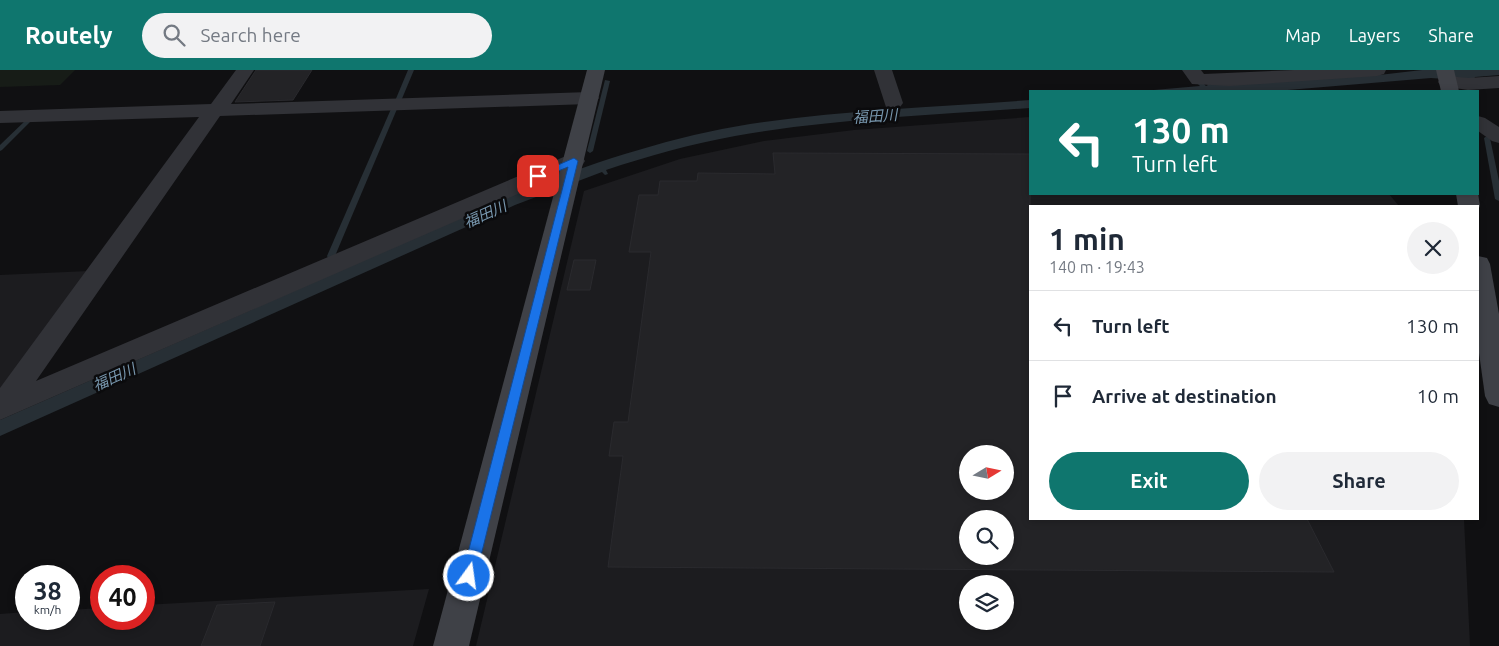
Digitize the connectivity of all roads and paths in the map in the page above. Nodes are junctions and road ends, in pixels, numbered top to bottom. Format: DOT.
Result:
graph roads {
  1 [pos="245,70"];
  2 [pos="596,70"];
  3 [pos="883,70"];
  4 [pos="1191,70"];
  5 [pos="1370,70"];
  6 [pos="1448,81"];
  7 [pos="1499,82"];
  8 [pos="589,98"];
  9 [pos="894,103"];
  10 [pos="215,110"];
  11 [pos="0,117"];
  12 [pos="1479,123"];
  13 [pos="1499,137"];
  14 [pos="574,163"];
  15 [pos="1479,268"];
  16 [pos="1493,324"];
  17 [pos="1499,396"];
  18 [pos="0,409"];
  19 [pos="451,646"];
  1 -- 10 [label="street"];
  2 -- 8 [label="street"];
  3 -- 9 [label="street"];
  4 -- 5 [label="street"];
  6 -- 7 [label="street"];
  8 -- 10 [label="street"];
  8 -- 14 [label="street"];
  10 -- 11 [label="street"];
  10 -- 18 [label="street"];
  12 -- 13 [label="street"];
  14 -- 18 [label="street"];
  14 -- 19 [label="street"];
  15 -- 16 [label="street"];
  16 -- 17 [label="street"];
}
